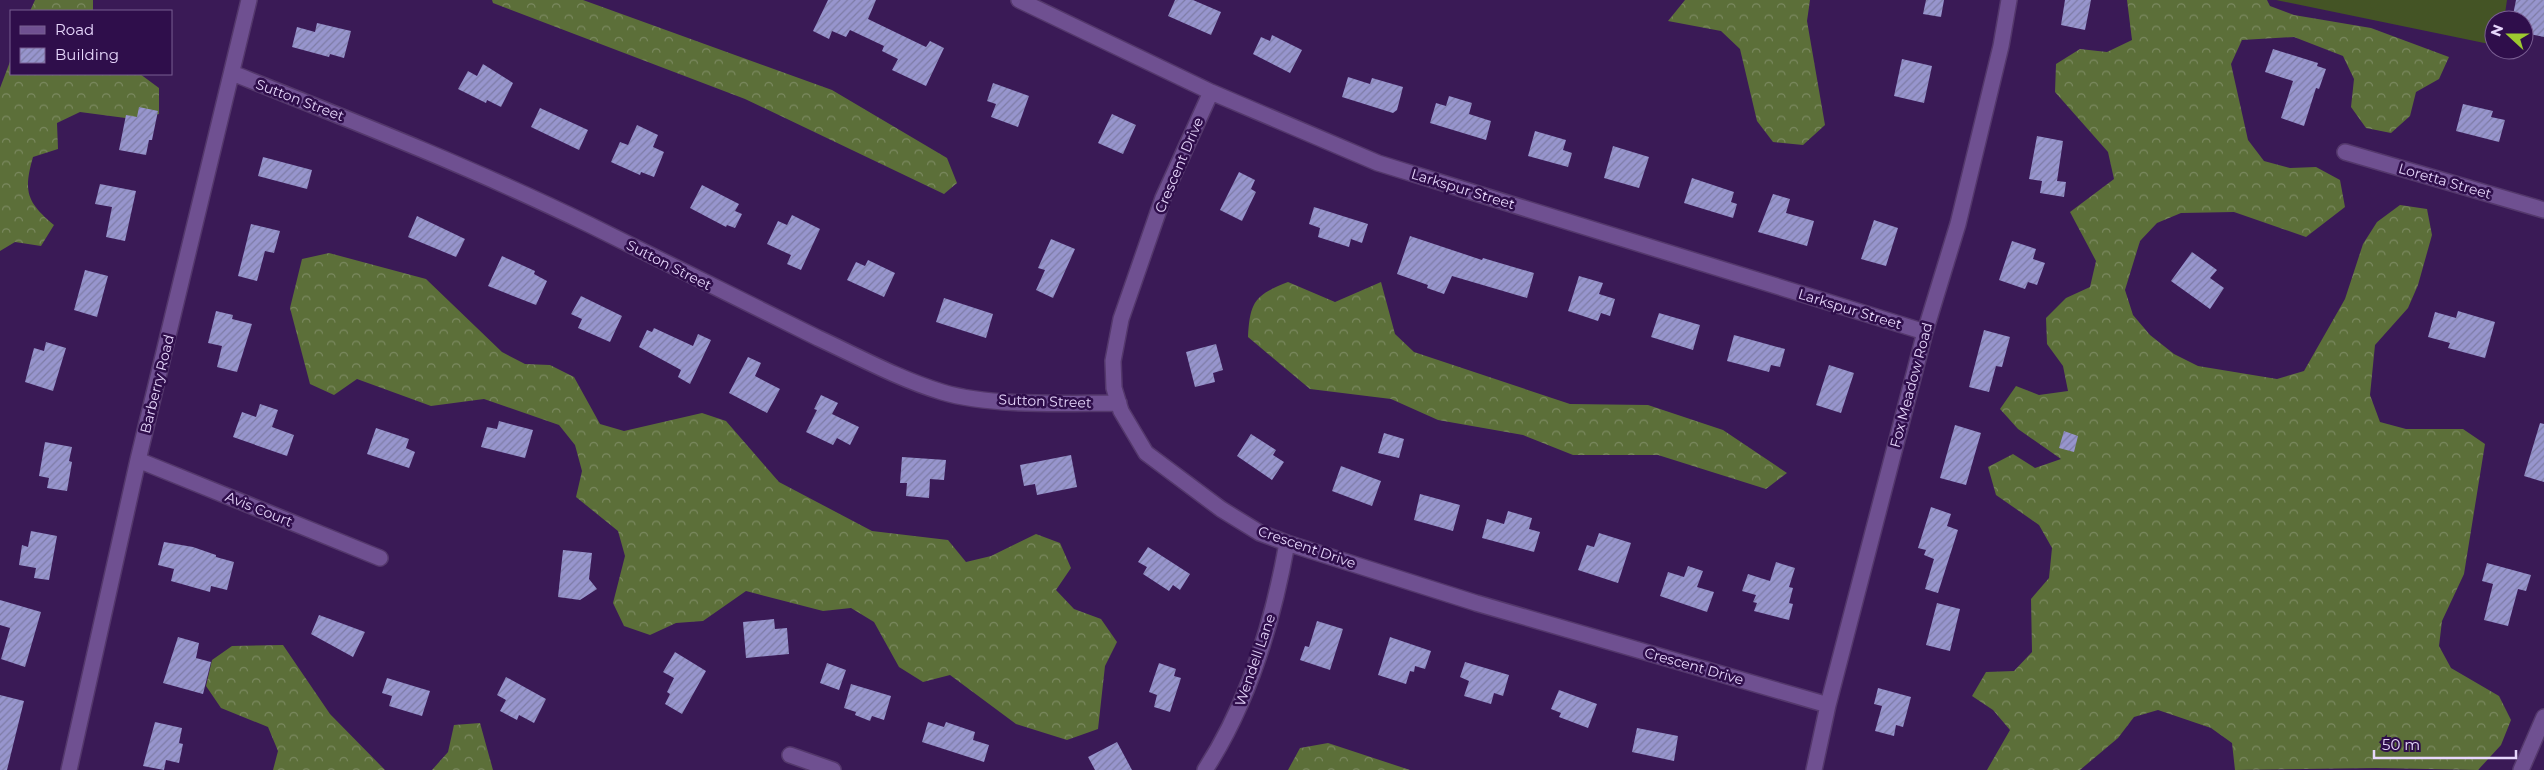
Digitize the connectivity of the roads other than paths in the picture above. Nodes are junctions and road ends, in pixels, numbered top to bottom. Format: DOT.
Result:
graph roads {
  1 [pos="249,0"];
  2 [pos="1019,0"];
  3 [pos="2009,0"];
  4 [pos="232,73"];
  5 [pos="1211,92"];
  6 [pos="2345,152"];
  7 [pos="2544,210"];
  8 [pos="1925,332"];
  9 [pos="1119,403"];
  10 [pos="138,460"];
  11 [pos="1287,543"];
  12 [pos="380,558"];
  13 [pos="1828,705"];
  14 [pos="2544,717"];
  15 [pos="790,754"];
  16 [pos="69,770"];
  17 [pos="833,770"];
  18 [pos="1205,770"];
  19 [pos="1814,770"];
  20 [pos="2521,770"];
  1 -- 4 [label="street, Barberry Road"];
  2 -- 5 [label="street, Larkspur Street"];
  3 -- 8 [label="street, Fox Meadow Road"];
  4 -- 9 [label="street, Sutton Street"];
  4 -- 10 [label="street, Barberry Road"];
  5 -- 8 [label="street, Larkspur Street"];
  5 -- 9 [label="street, Crescent Drive"];
  6 -- 7 [label="street, Loretta Street"];
  8 -- 13 [label="street, Fox Meadow Road"];
  9 -- 11 [label="street, Crescent Drive"];
  10 -- 12 [label="street, Avis Court"];
  10 -- 16 [label="street, Barberry Road"];
  11 -- 13 [label="street, Crescent Drive"];
  11 -- 18 [label="street, Wendell Lane"];
  13 -- 19 [label="street, Fox Meadow Road"];
  14 -- 20 [label="street"];
  15 -- 17 [label="street"];
}
